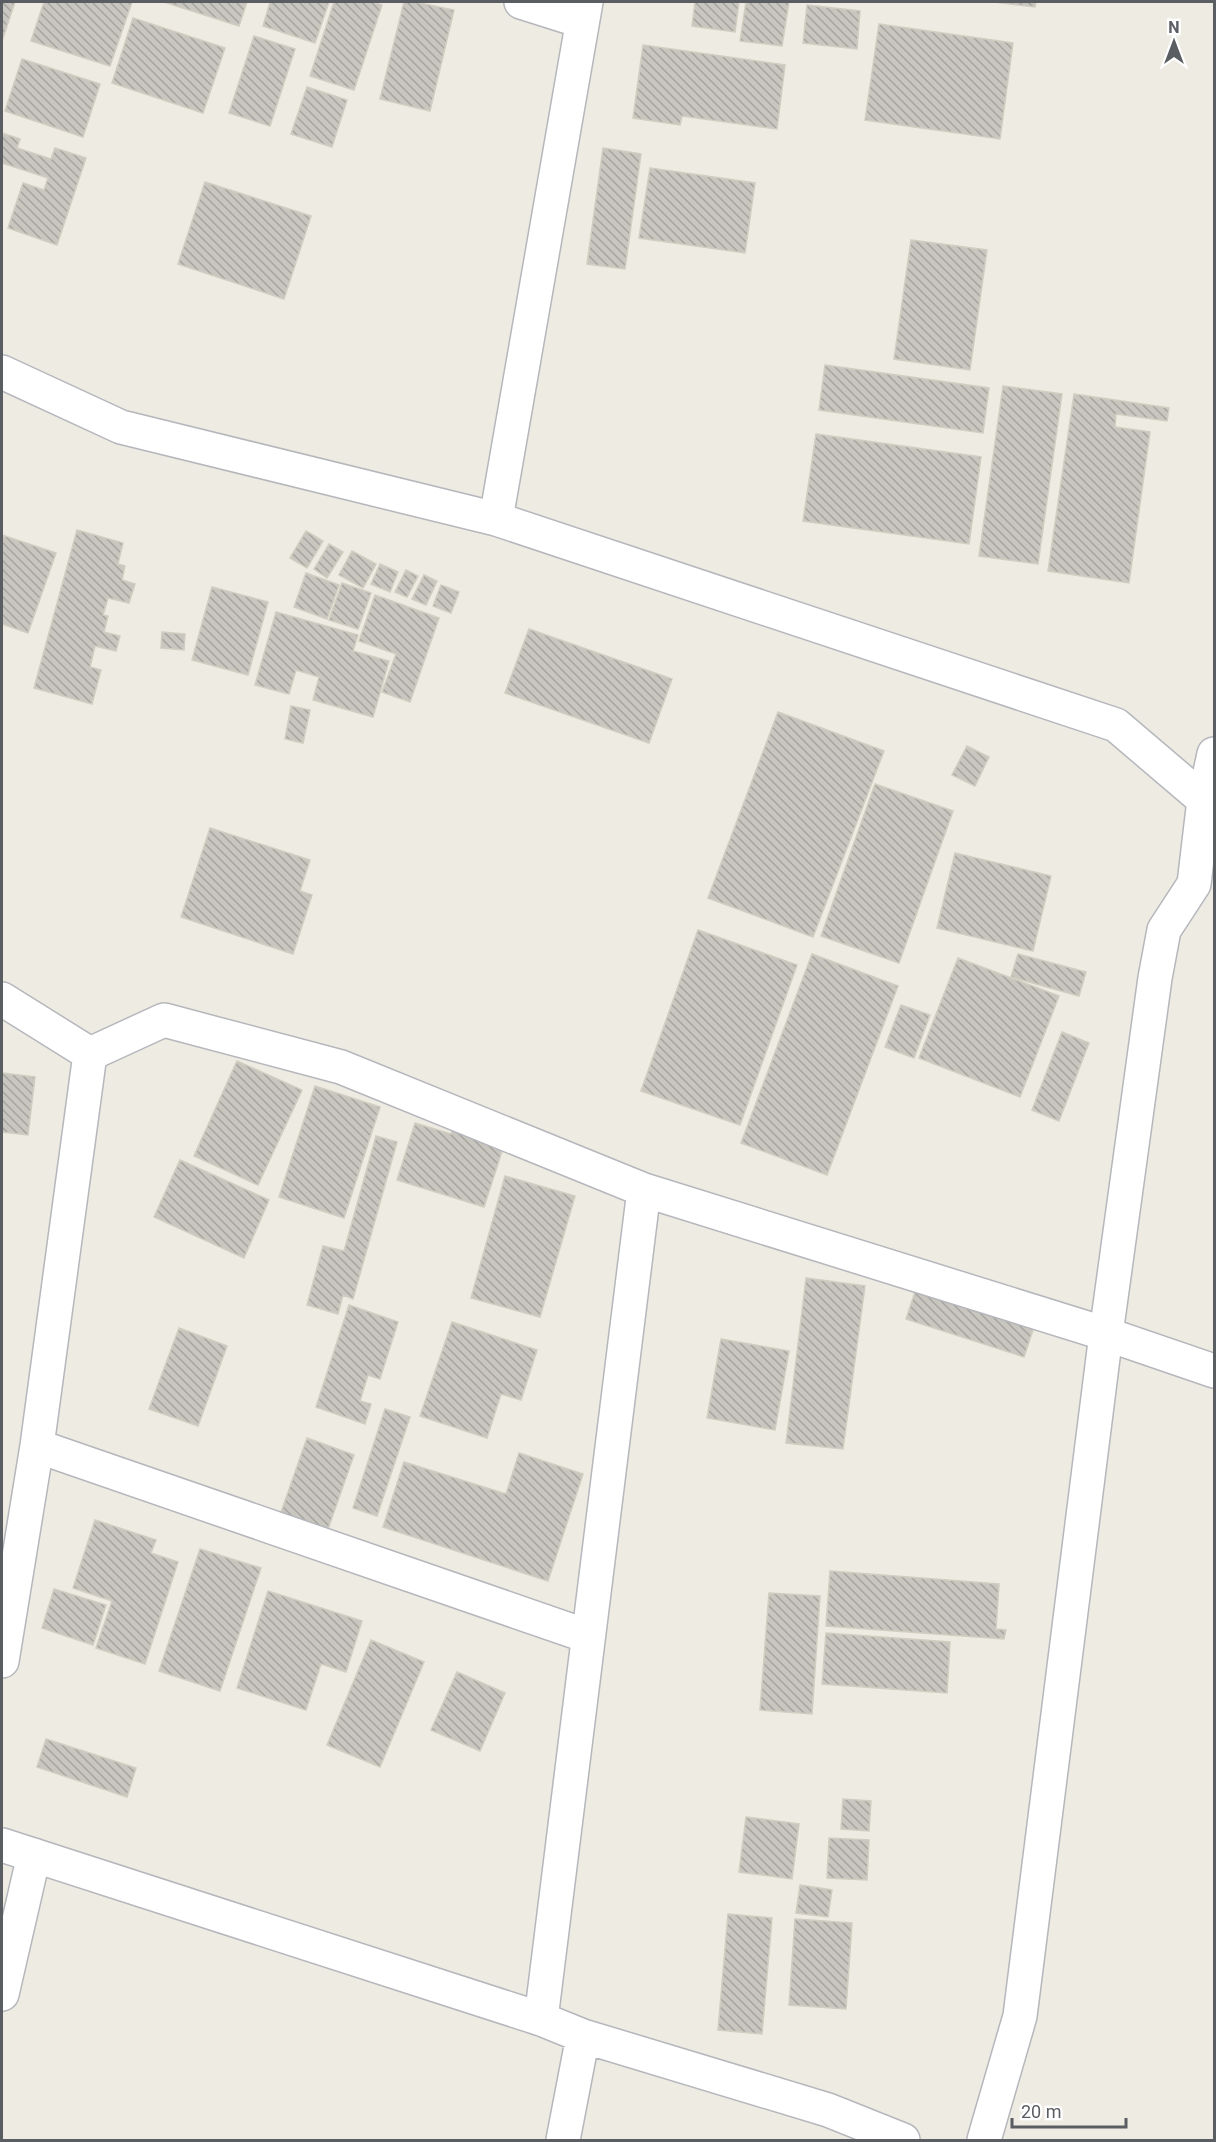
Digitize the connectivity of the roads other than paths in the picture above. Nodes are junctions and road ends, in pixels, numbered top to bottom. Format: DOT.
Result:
graph roads {
  1 [pos="521,2"];
  2 [pos="583,11"];
  3 [pos="2,372"];
  4 [pos="496,519"];
  5 [pos="1215,754"];
  6 [pos="1209,802"];
  7 [pos="2,999"];
  8 [pos="90,1054"];
  9 [pos="644,1190"];
  10 [pos="1106,1334"];
  11 [pos="1215,1371"];
  12 [pos="37,1446"];
  13 [pos="587,1636"];
  14 [pos="2,1661"];
  15 [pos="2,1845"];
  16 [pos="33,1855"];
  17 [pos="2,1994"];
  18 [pos="541,2019"];
  19 [pos="584,2036"];
  20 [pos="563,2140"];
  21 [pos="903,2140"];
  22 [pos="984,2140"];
  1 -- 2 [label="street"];
  2 -- 4 [label="street"];
  3 -- 4 [label="street"];
  4 -- 6 [label="street"];
  5 -- 6 [label="street"];
  6 -- 10 [label="street"];
  7 -- 8 [label="street"];
  8 -- 9 [label="street"];
  8 -- 12 [label="street"];
  9 -- 10 [label="street"];
  9 -- 13 [label="street"];
  10 -- 11 [label="street"];
  10 -- 22 [label="street"];
  12 -- 13 [label="street"];
  12 -- 14 [label="street"];
  13 -- 18 [label="street"];
  15 -- 16 [label="street"];
  16 -- 17 [label="street"];
  16 -- 18 [label="street"];
  18 -- 19 [label="street"];
  19 -- 20 [label="street"];
  19 -- 21 [label="street"];
}
